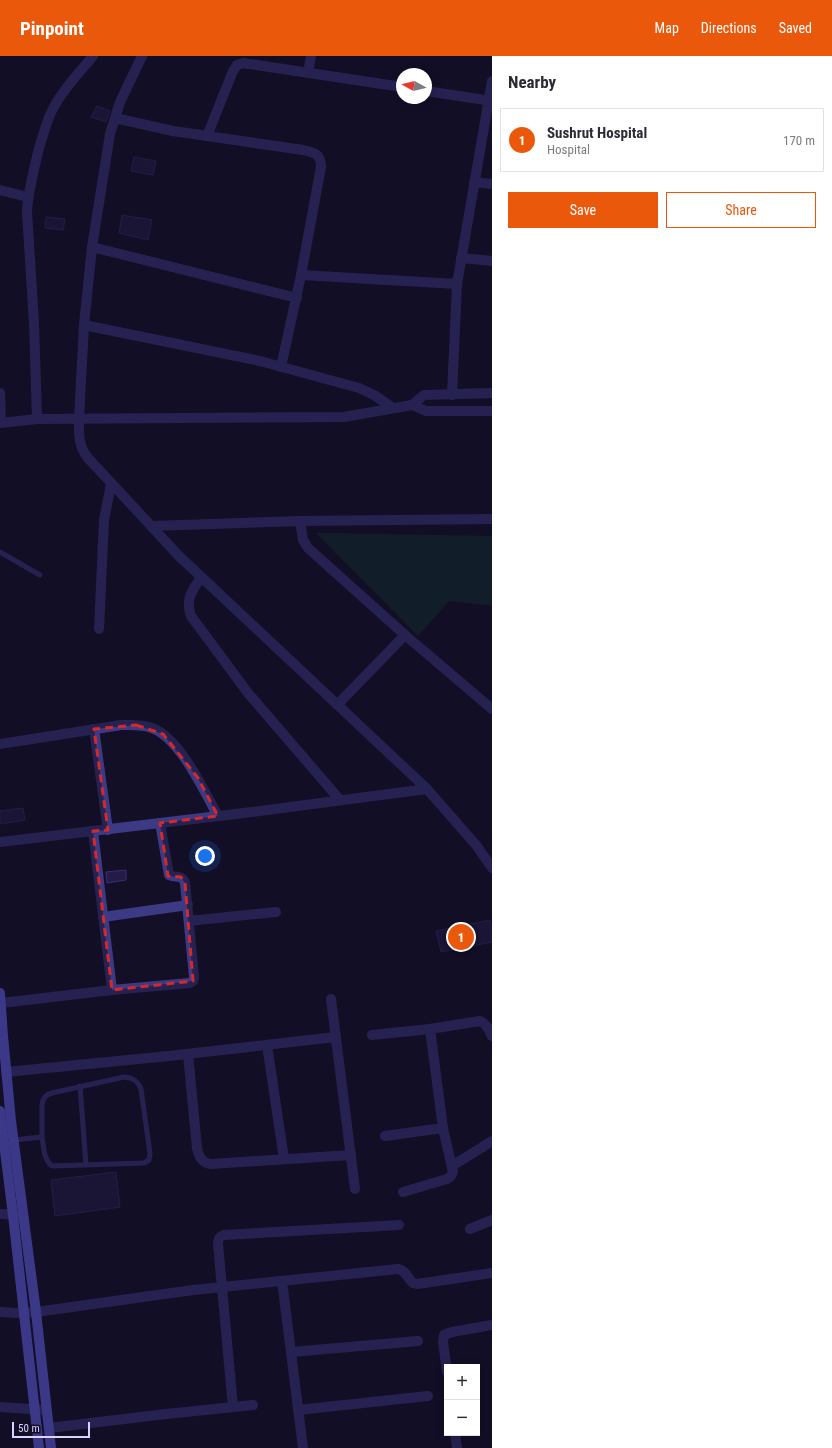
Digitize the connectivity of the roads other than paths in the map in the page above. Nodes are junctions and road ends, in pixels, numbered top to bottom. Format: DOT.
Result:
graph roads {
  1 [pos="93,56"];
  2 [pos="142,56"];
  3 [pos="311,56"];
  4 [pos="308,73"];
  5 [pos="492,81"];
  6 [pos="396,86"];
  7 [pos="432,92"];
  8 [pos="490,101"];
  9 [pos="114,118"];
  10 [pos="207,136"];
  11 [pos="474,182"];
  12 [pos="492,184"];
  13 [pos="0,190"];
  14 [pos="28,197"];
  15 [pos="92,247"];
  16 [pos="461,258"];
  17 [pos="492,261"];
  18 [pos="302,275"];
  19 [pos="457,284"];
  20 [pos="296,298"];
  21 [pos="84,325"];
  22 [pos="281,367"];
  23 [pos="0,393"];
  24 [pos="492,393"];
  25 [pos="452,395"];
  26 [pos="412,405"];
  27 [pos="393,408"];
  28 [pos="492,411"];
  29 [pos="37,419"];
  30 [pos="79,419"];
  31 [pos="1,423"];
  32 [pos="111,484"];
  33 [pos="492,519"];
  34 [pos="300,521"];
  35 [pos="150,526"];
  36 [pos="0,552"];
  37 [pos="40,575"];
  38 [pos="201,577"];
  39 [pos="99,629"];
  40 [pos="405,635"];
  41 [pos="337,705"];
  42 [pos="492,709"];
  43 [pos="94,729"];
  44 [pos="0,744"];
  45 [pos="427,789"];
  46 [pos="340,800"];
  47 [pos="218,816"];
  48 [pos="160,823"];
  49 [pos="108,830"];
  50 [pos="93,831"];
  51 [pos="0,842"];
  52 [pos="492,868"];
  53 [pos="188,905"];
  54 [pos="276,912"];
  55 [pos="103,916"];
  56 [pos="189,921"];
  57 [pos="112,990"];
  58 [pos="0,998"];
  59 [pos="331,999"];
  60 [pos="430,1029"];
  61 [pos="372,1035"];
  62 [pos="492,1036"];
  63 [pos="336,1037"];
  64 [pos="267,1045"];
  65 [pos="188,1054"];
  66 [pos="6,1072"];
  67 [pos="80,1086"];
  68 [pos="0,1111"];
  69 [pos="1,1123"];
  70 [pos="443,1128"];
  71 [pos="385,1136"];
  72 [pos="42,1137"];
  73 [pos="14,1140"];
  74 [pos="492,1141"];
  75 [pos="351,1155"];
  76 [pos="284,1159"];
  77 [pos="86,1165"];
  78 [pos="452,1166"];
  79 [pos="355,1189"];
  80 [pos="403,1192"];
  81 [pos="0,1214"];
  82 [pos="18,1215"];
  83 [pos="492,1220"];
  84 [pos="399,1225"];
  85 [pos="470,1229"];
  86 [pos="492,1273"];
  87 [pos="282,1281"];
  88 [pos="221,1288"];
  89 [pos="0,1312"];
  90 [pos="36,1312"];
  91 [pos="24,1313"];
  92 [pos="492,1325"];
  93 [pos="418,1341"];
  94 [pos="291,1352"];
  95 [pos="446,1364"];
  96 [pos="428,1396"];
  97 [pos="253,1405"];
  98 [pos="0,1407"];
  99 [pos="232,1407"];
  100 [pos="35,1409"];
  101 [pos="46,1410"];
  102 [pos="298,1410"];
  103 [pos="48,1428"];
  104 [pos="455,1436"];
  105 [pos="39,1448"];
  106 [pos="51,1448"];
  107 [pos="303,1448"];
  108 [pos="457,1448"];
  1 -- 14 [label="street"];
  2 -- 9 [label="street"];
  3 -- 4 [label="street"];
  4 -- 6 [label="street"];
  4 -- 10 [label="street"];
  5 -- 8 [label="street"];
  7 -- 8 [label="street"];
  8 -- 11 [label="street"];
  9 -- 10 [label="street"];
  9 -- 15 [label="street"];
  10 -- 18 [label="street"];
  11 -- 12 [label="street"];
  11 -- 16 [label="street"];
  13 -- 14 [label="street"];
  14 -- 29 [label="street"];
  15 -- 20 [label="street"];
  15 -- 21 [label="street"];
  16 -- 17 [label="street"];
  16 -- 19 [label="street"];
  18 -- 19 [label="street"];
  18 -- 20 [label="street"];
  19 -- 25 [label="street"];
  20 -- 22 [label="street"];
  21 -- 22 [label="street"];
  21 -- 30 [label="street"];
  22 -- 27 [label="street"];
  23 -- 31 [label="street"];
  24 -- 25 [label="street"];
  25 -- 26 [label="street"];
  26 -- 27 [label="street"];
  26 -- 28 [label="street"];
  27 -- 30 [label="street"];
  29 -- 30 [label="street"];
  29 -- 31 [label="street"];
  30 -- 32 [label="street"];
  32 -- 35 [label="street"];
  32 -- 39 [label="street"];
  33 -- 34 [label="street"];
  34 -- 35 [label="street"];
  34 -- 40 [label="street"];
  35 -- 38 [label="street"];
  36 -- 37 [label="lane"];
  38 -- 41 [label="street"];
  38 -- 46 [label="street"];
  40 -- 41 [label="street"];
  40 -- 42 [label="street"];
  41 -- 45 [label="street"];
  43 -- 44 [label="street"];
  43 -- 47 [label="street"];
  43 -- 49 [label="street"];
  45 -- 46 [label="street"];
  45 -- 52 [label="street"];
  46 -- 47 [label="street"];
  47 -- 48 [label="street"];
  48 -- 49 [label="street"];
  48 -- 53 [label="street"];
  49 -- 50 [label="street"];
  50 -- 51 [label="street"];
  50 -- 55 [label="street"];
  53 -- 55 [label="street"];
  53 -- 56 [label="street"];
  54 -- 56 [label="street"];
  55 -- 57 [label="street"];
  56 -- 57 [label="street"];
  57 -- 58 [label="street"];
  58 -- 66 [label="main road"];
  59 -- 63 [label="street"];
  60 -- 61 [label="street"];
  60 -- 62 [label="street"];
  60 -- 70 [label="street"];
  63 -- 64 [label="street"];
  63 -- 75 [label="street"];
  64 -- 65 [label="street"];
  64 -- 76 [label="street"];
  65 -- 66 [label="street"];
  65 -- 76 [label="street"];
  66 -- 73 [label="main road"];
  67 -- 72 [label="lane"];
  67 -- 77 [label="lane"];
  67 -- 77 [label="lane"];
  68 -- 69 [label="main road"];
  69 -- 82 [label="main road"];
  70 -- 71 [label="street"];
  70 -- 78 [label="street"];
  72 -- 73 [label="lane"];
  72 -- 77 [label="lane"];
  73 -- 82 [label="main road"];
  74 -- 78 [label="street"];
  75 -- 76 [label="street"];
  75 -- 79 [label="street"];
  78 -- 80 [label="street"];
  81 -- 82 [label="street"];
  82 -- 90 [label="main road"];
  82 -- 91 [label="main road"];
  83 -- 85 [label="street"];
  84 -- 88 [label="street"];
  86 -- 87 [label="street"];
  87 -- 88 [label="street"];
  87 -- 94 [label="street"];
  88 -- 90 [label="street"];
  88 -- 99 [label="street"];
  89 -- 91 [label="street"];
  90 -- 91 [label="street"];
  90 -- 101 [label="main road"];
  91 -- 100 [label="main road"];
  92 -- 95 [label="street"];
  93 -- 94 [label="street"];
  94 -- 102 [label="street"];
  96 -- 102 [label="street"];
  97 -- 99 [label="street"];
  98 -- 100 [label="street"];
  99 -- 103 [label="street"];
  100 -- 101 [label="street"];
  100 -- 105 [label="main road"];
  101 -- 103 [label="main road"];
  102 -- 107 [label="street"];
  103 -- 106 [label="main road"];
  104 -- 108 [label="street"];
}
